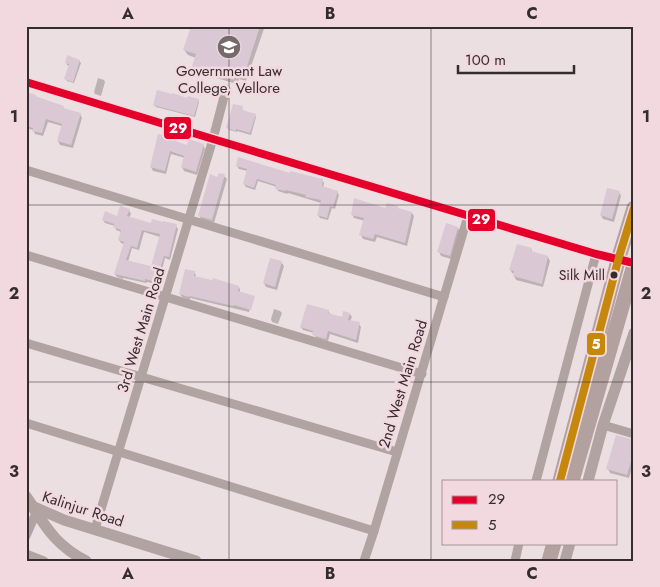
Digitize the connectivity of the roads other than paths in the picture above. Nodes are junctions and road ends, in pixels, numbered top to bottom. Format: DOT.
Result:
graph roads {
  1 [pos="26,82"];
  2 [pos="226,89"];
  3 [pos="214,139"];
  4 [pos="26,170"];
  5 [pos="468,216"];
  6 [pos="189,219"];
  7 [pos="632,219"];
  8 [pos="596,254"];
  9 [pos="26,255"];
  10 [pos="618,260"];
  11 [pos="634,264"];
  12 [pos="166,297"];
  13 [pos="444,297"];
  14 [pos="634,333"];
  15 [pos="26,343"];
  16 [pos="422,374"];
  17 [pos="141,376"];
  18 [pos="26,423"];
  19 [pos="603,425"];
  20 [pos="634,434"];
  21 [pos="118,452"];
  22 [pos="397,452"];
  23 [pos="536,480"];
  24 [pos="560,480"];
  25 [pos="572,480"];
  26 [pos="588,480"];
  27 [pos="32,505"];
  28 [pos="95,529"];
  29 [pos="374,531"];
  30 [pos="26,536"];
  31 [pos="520,544"];
  32 [pos="544,544"];
  33 [pos="554,544"];
  34 [pos="570,544"];
  35 [pos="26,554"];
  36 [pos="44,561"];
  37 [pos="86,561"];
  38 [pos="196,561"];
  39 [pos="364,561"];
  40 [pos="515,561"];
  41 [pos="539,561"];
  42 [pos="549,561"];
  43 [pos="566,561"];
  1 -- 3 [label="street"];
  2 -- 3 [label="street, 3rd West Main Road"];
  3 -- 5 [label="street"];
  3 -- 6 [label="street, 3rd West Main Road"];
  4 -- 6 [label="street"];
  5 -- 8 [label="street"];
  5 -- 13 [label="street, 2nd West Main Road"];
  6 -- 12 [label="street, 3rd West Main Road"];
  6 -- 13 [label="street"];
  7 -- 10 [label="highway"];
  8 -- 10 [label="street"];
  8 -- 23 [label="street"];
  9 -- 12 [label="street"];
  10 -- 11 [label="street"];
  10 -- 24 [label="highway"];
  11 -- 25 [label="highway"];
  12 -- 16 [label="street"];
  12 -- 17 [label="street, 3rd West Main Road"];
  13 -- 16 [label="street, 2nd West Main Road"];
  14 -- 19 [label="street"];
  15 -- 17 [label="street"];
  16 -- 22 [label="street, 2nd West Main Road"];
  17 -- 21 [label="street, 3rd West Main Road"];
  17 -- 22 [label="street"];
  18 -- 21 [label="street"];
  19 -- 20 [label="street"];
  19 -- 26 [label="street"];
  21 -- 28 [label="street, 3rd West Main Road"];
  21 -- 29 [label="street"];
  22 -- 29 [label="street, 2nd West Main Road"];
  27 -- 28 [label="street, Kalinjur Road"];
  27 -- 30 [label="street"];
  27 -- 37 [label="street, Kalinjur Road"];
  28 -- 38 [label="street, Kalinjur Road"];
  29 -- 39 [label="street, 2nd West Main Road"];
  31 -- 40 [label="street"];
  32 -- 41 [label="highway"];
  33 -- 42 [label="highway"];
  34 -- 43 [label="street"];
  35 -- 36 [label="street"];
}
